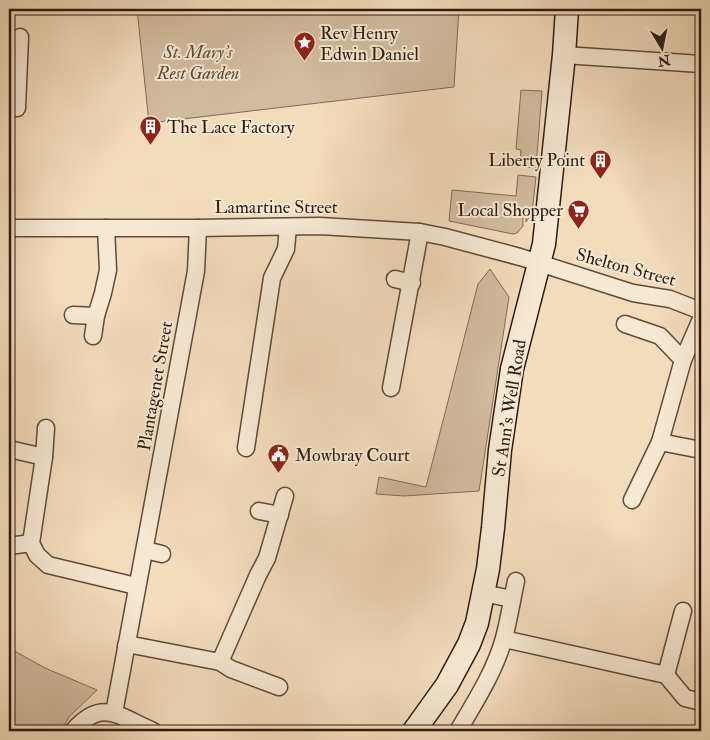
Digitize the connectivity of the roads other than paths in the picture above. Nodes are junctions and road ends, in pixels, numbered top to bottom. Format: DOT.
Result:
graph roads {
  1 [pos="567,9"];
  2 [pos="20,37"];
  3 [pos="564,55"];
  4 [pos="701,64"];
  5 [pos="18,108"];
  6 [pos="288,227"];
  7 [pos="9,228"];
  8 [pos="106,228"];
  9 [pos="198,228"];
  10 [pos="420,232"];
  11 [pos="539,264"];
  12 [pos="395,278"];
  13 [pos="412,283"];
  14 [pos="701,311"];
  15 [pos="73,315"];
  16 [pos="96,316"];
  17 [pos="701,319"];
  18 [pos="625,324"];
  19 [pos="93,336"];
  20 [pos="682,360"];
  21 [pos="391,388"];
  22 [pos="46,428"];
  23 [pos="660,442"];
  24 [pos="246,448"];
  25 [pos="9,449"];
  26 [pos="701,450"];
  27 [pos="44,457"];
  28 [pos="285,496"];
  29 [pos="632,500"];
  30 [pos="259,512"];
  31 [pos="280,515"];
  32 [pos="31,543"];
  33 [pos="9,546"];
  34 [pos="145,550"];
  35 [pos="162,554"];
  36 [pos="516,581"];
  37 [pos="136,586"];
  38 [pos="483,592"];
  39 [pos="512,599"];
  40 [pos="682,611"];
  41 [pos="504,638"];
  42 [pos="126,646"];
  43 [pos="220,662"];
  44 [pos="666,675"];
  45 [pos="279,687"];
  46 [pos="701,702"];
  47 [pos="114,713"];
  48 [pos="73,731"];
  49 [pos="153,731"];
  50 [pos="414,731"];
  51 [pos="458,731"];
  1 -- 3 [label="street, St Ann's Well Road"];
  2 -- 5 [label="street"];
  3 -- 4 [label="street"];
  3 -- 11 [label="street, St Ann's Well Road"];
  6 -- 9 [label="street, Lamartine Street"];
  6 -- 10 [label="street, Lamartine Street"];
  6 -- 24 [label="street"];
  7 -- 8 [label="street, Lamartine Street"];
  8 -- 9 [label="street, Lamartine Street"];
  8 -- 16 [label="street"];
  9 -- 34 [label="street, Plantagenet Street"];
  10 -- 11 [label="street, Lamartine Street"];
  10 -- 13 [label="street"];
  11 -- 14 [label="street, Shelton Street"];
  11 -- 38 [label="street, St Ann's Well Road"];
  12 -- 13 [label="street"];
  13 -- 21 [label="street"];
  15 -- 16 [label="street"];
  16 -- 19 [label="street"];
  17 -- 20 [label="street"];
  18 -- 20 [label="street"];
  20 -- 23 [label="street"];
  22 -- 27 [label="street"];
  23 -- 26 [label="street"];
  23 -- 29 [label="street"];
  25 -- 27 [label="street"];
  27 -- 32 [label="street"];
  28 -- 31 [label="street"];
  30 -- 31 [label="street"];
  31 -- 43 [label="street"];
  32 -- 33 [label="street"];
  32 -- 37 [label="street"];
  34 -- 35 [label="street"];
  34 -- 37 [label="street, Plantagenet Street"];
  36 -- 39 [label="street"];
  37 -- 42 [label="street, Plantagenet Street"];
  38 -- 39 [label="street"];
  38 -- 50 [label="street, St Ann's Well Road"];
  39 -- 41 [label="street"];
  40 -- 44 [label="street"];
  41 -- 44 [label="street"];
  41 -- 51 [label="street"];
  42 -- 43 [label="street"];
  42 -- 47 [label="street, Plantagenet Street"];
  43 -- 45 [label="street"];
  44 -- 46 [label="street"];
  47 -- 48 [label="street"];
  47 -- 49 [label="street"];
}
